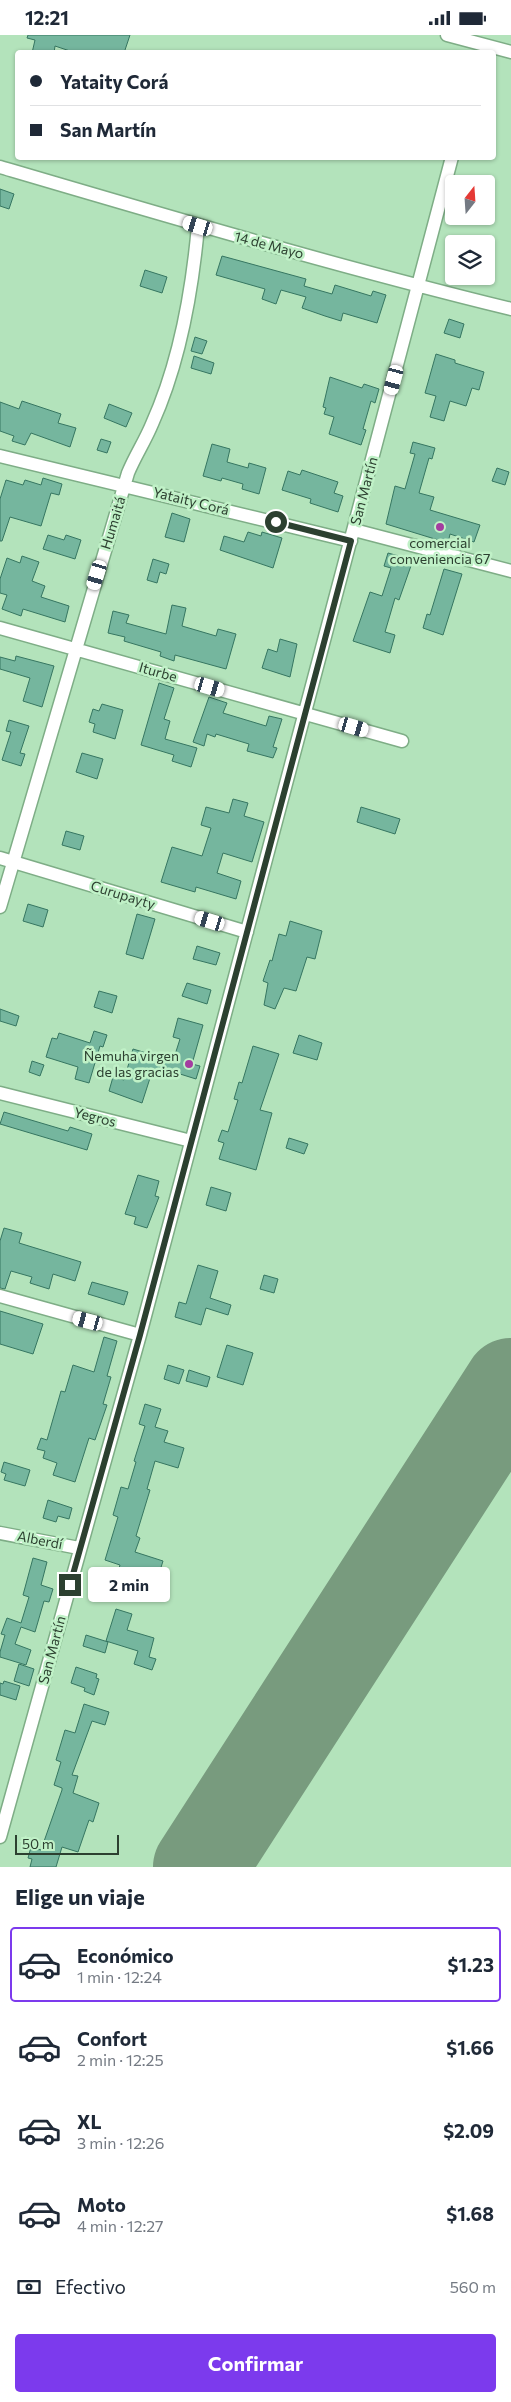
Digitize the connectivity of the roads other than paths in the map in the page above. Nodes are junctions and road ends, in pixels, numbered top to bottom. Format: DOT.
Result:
graph roads {
  1 [pos="447,35"];
  2 [pos="481,44"];
  3 [pos="511,52"];
  4 [pos="451,160"];
  5 [pos="0,167"];
  6 [pos="198,226"];
  7 [pos="418,286"];
  8 [pos="511,309"];
  9 [pos="0,456"];
  10 [pos="125,484"];
  11 [pos="353,535"];
  12 [pos="511,571"];
  13 [pos="0,628"];
  14 [pos="75,649"];
  15 [pos="306,714"];
  16 [pos="402,741"];
  17 [pos="6,860"];
  18 [pos="0,907"];
  19 [pos="247,932"];
  20 [pos="0,1093"];
  21 [pos="191,1141"];
  22 [pos="0,1297"];
  23 [pos="140,1335"];
  24 [pos="0,1533"];
  25 [pos="80,1548"];
  26 [pos="2,1821"];
  27 [pos="0,1837"];
  1 -- 2 [label="street"];
  2 -- 3 [label="street"];
  4 -- 7 [label="street, San Martín"];
  5 -- 6 [label="street, 14 de Mayo"];
  6 -- 7 [label="street, 14 de Mayo"];
  6 -- 10 [label="street, Humaitá"];
  7 -- 8 [label="street, 14 de Mayo"];
  7 -- 11 [label="street, San Martín"];
  9 -- 10 [label="street, Yataity Corá"];
  10 -- 11 [label="street, Yataity Corá"];
  10 -- 14 [label="street, Humaitá"];
  11 -- 12 [label="street, Yataity Corá"];
  11 -- 15 [label="street, San Martín"];
  13 -- 14 [label="street, Iturbe"];
  14 -- 15 [label="street, Iturbe"];
  14 -- 17 [label="street, Humaitá"];
  15 -- 16 [label="street, Iturbe"];
  15 -- 19 [label="street, San Martín"];
  17 -- 18 [label="street, Humaitá"];
  17 -- 19 [label="street, Curupayty"];
  19 -- 21 [label="street, San Martín"];
  20 -- 21 [label="street, Yegros"];
  21 -- 23 [label="street, San Martín"];
  22 -- 23 [label="street"];
  23 -- 25 [label="street, San Martín"];
  24 -- 25 [label="street, Alberdí"];
  25 -- 26 [label="street, San Martín"];
  26 -- 27 [label="street, San Martín"];
}
